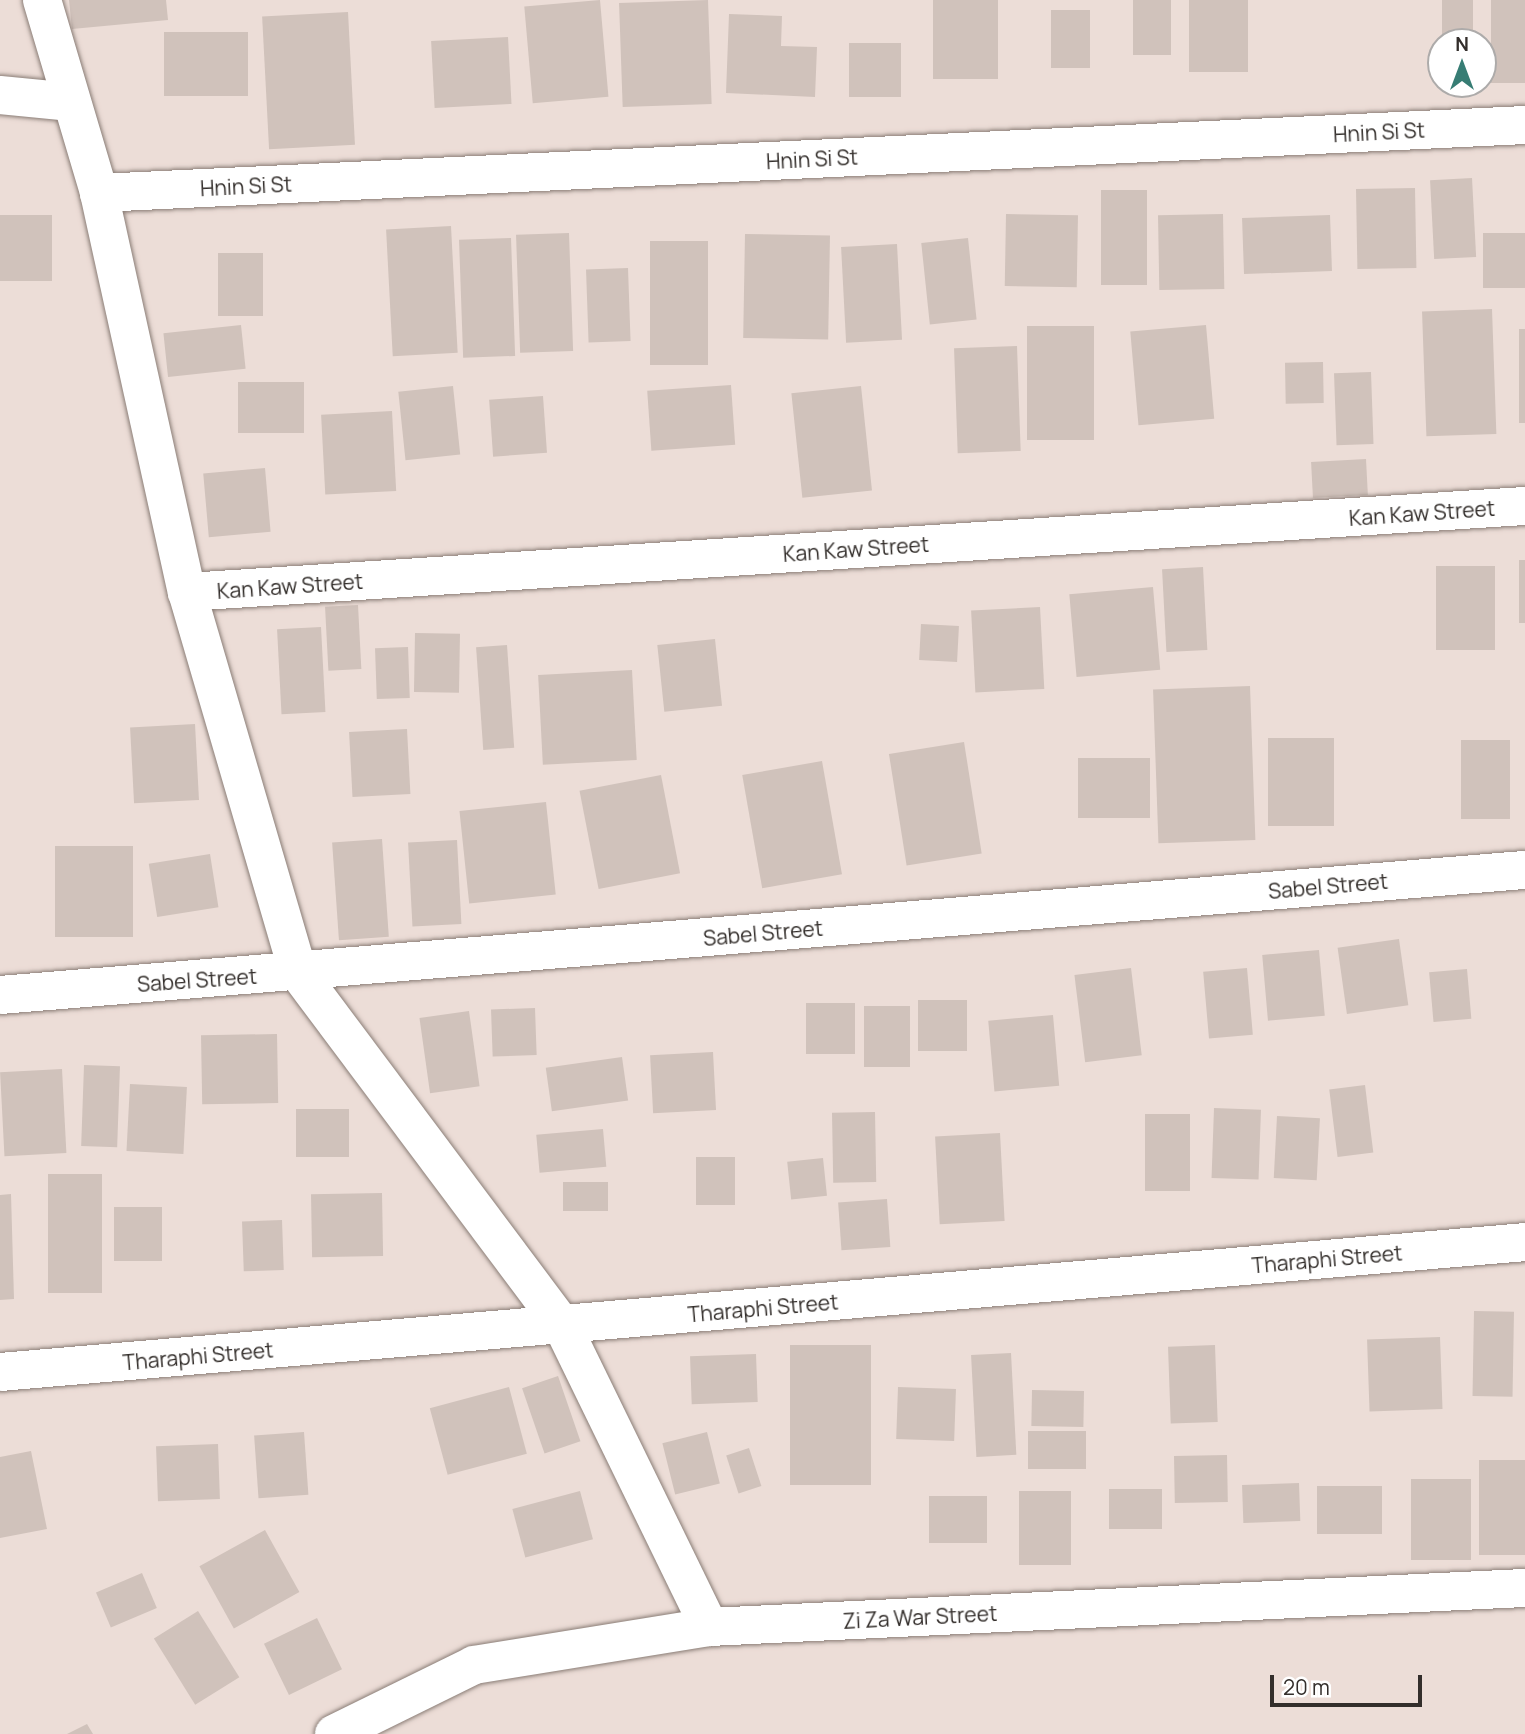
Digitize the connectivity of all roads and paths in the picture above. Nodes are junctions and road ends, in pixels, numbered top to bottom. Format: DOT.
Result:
graph roads {
  1 [pos="42,0"];
  2 [pos="0,95"];
  3 [pos="72,102"];
  4 [pos="1525,125"];
  5 [pos="99,193"];
  6 [pos="1525,506"];
  7 [pos="187,592"];
  8 [pos="1525,870"];
  9 [pos="298,972"];
  10 [pos="0,995"];
  11 [pos="1525,1242"];
  12 [pos="562,1325"];
  13 [pos="0,1372"];
  14 [pos="1525,1588"];
  15 [pos="709,1628"];
  16 [pos="334,1734"];
  1 -- 3 [label="street"];
  2 -- 3 [label="street"];
  3 -- 5 [label="street"];
  4 -- 5 [label="street, Hnin Si St"];
  5 -- 7 [label="street"];
  6 -- 7 [label="street, Kan Kaw Street"];
  7 -- 9 [label="street"];
  8 -- 9 [label="street, Sabel Street"];
  9 -- 10 [label="street, Sabel Street"];
  9 -- 12 [label="street"];
  11 -- 12 [label="street, Tharaphi Street"];
  12 -- 13 [label="street, Tharaphi Street"];
  12 -- 15 [label="street"];
  14 -- 15 [label="street, Zi Za War Street"];
  15 -- 16 [label="street, Zi Za War Street"];
}
